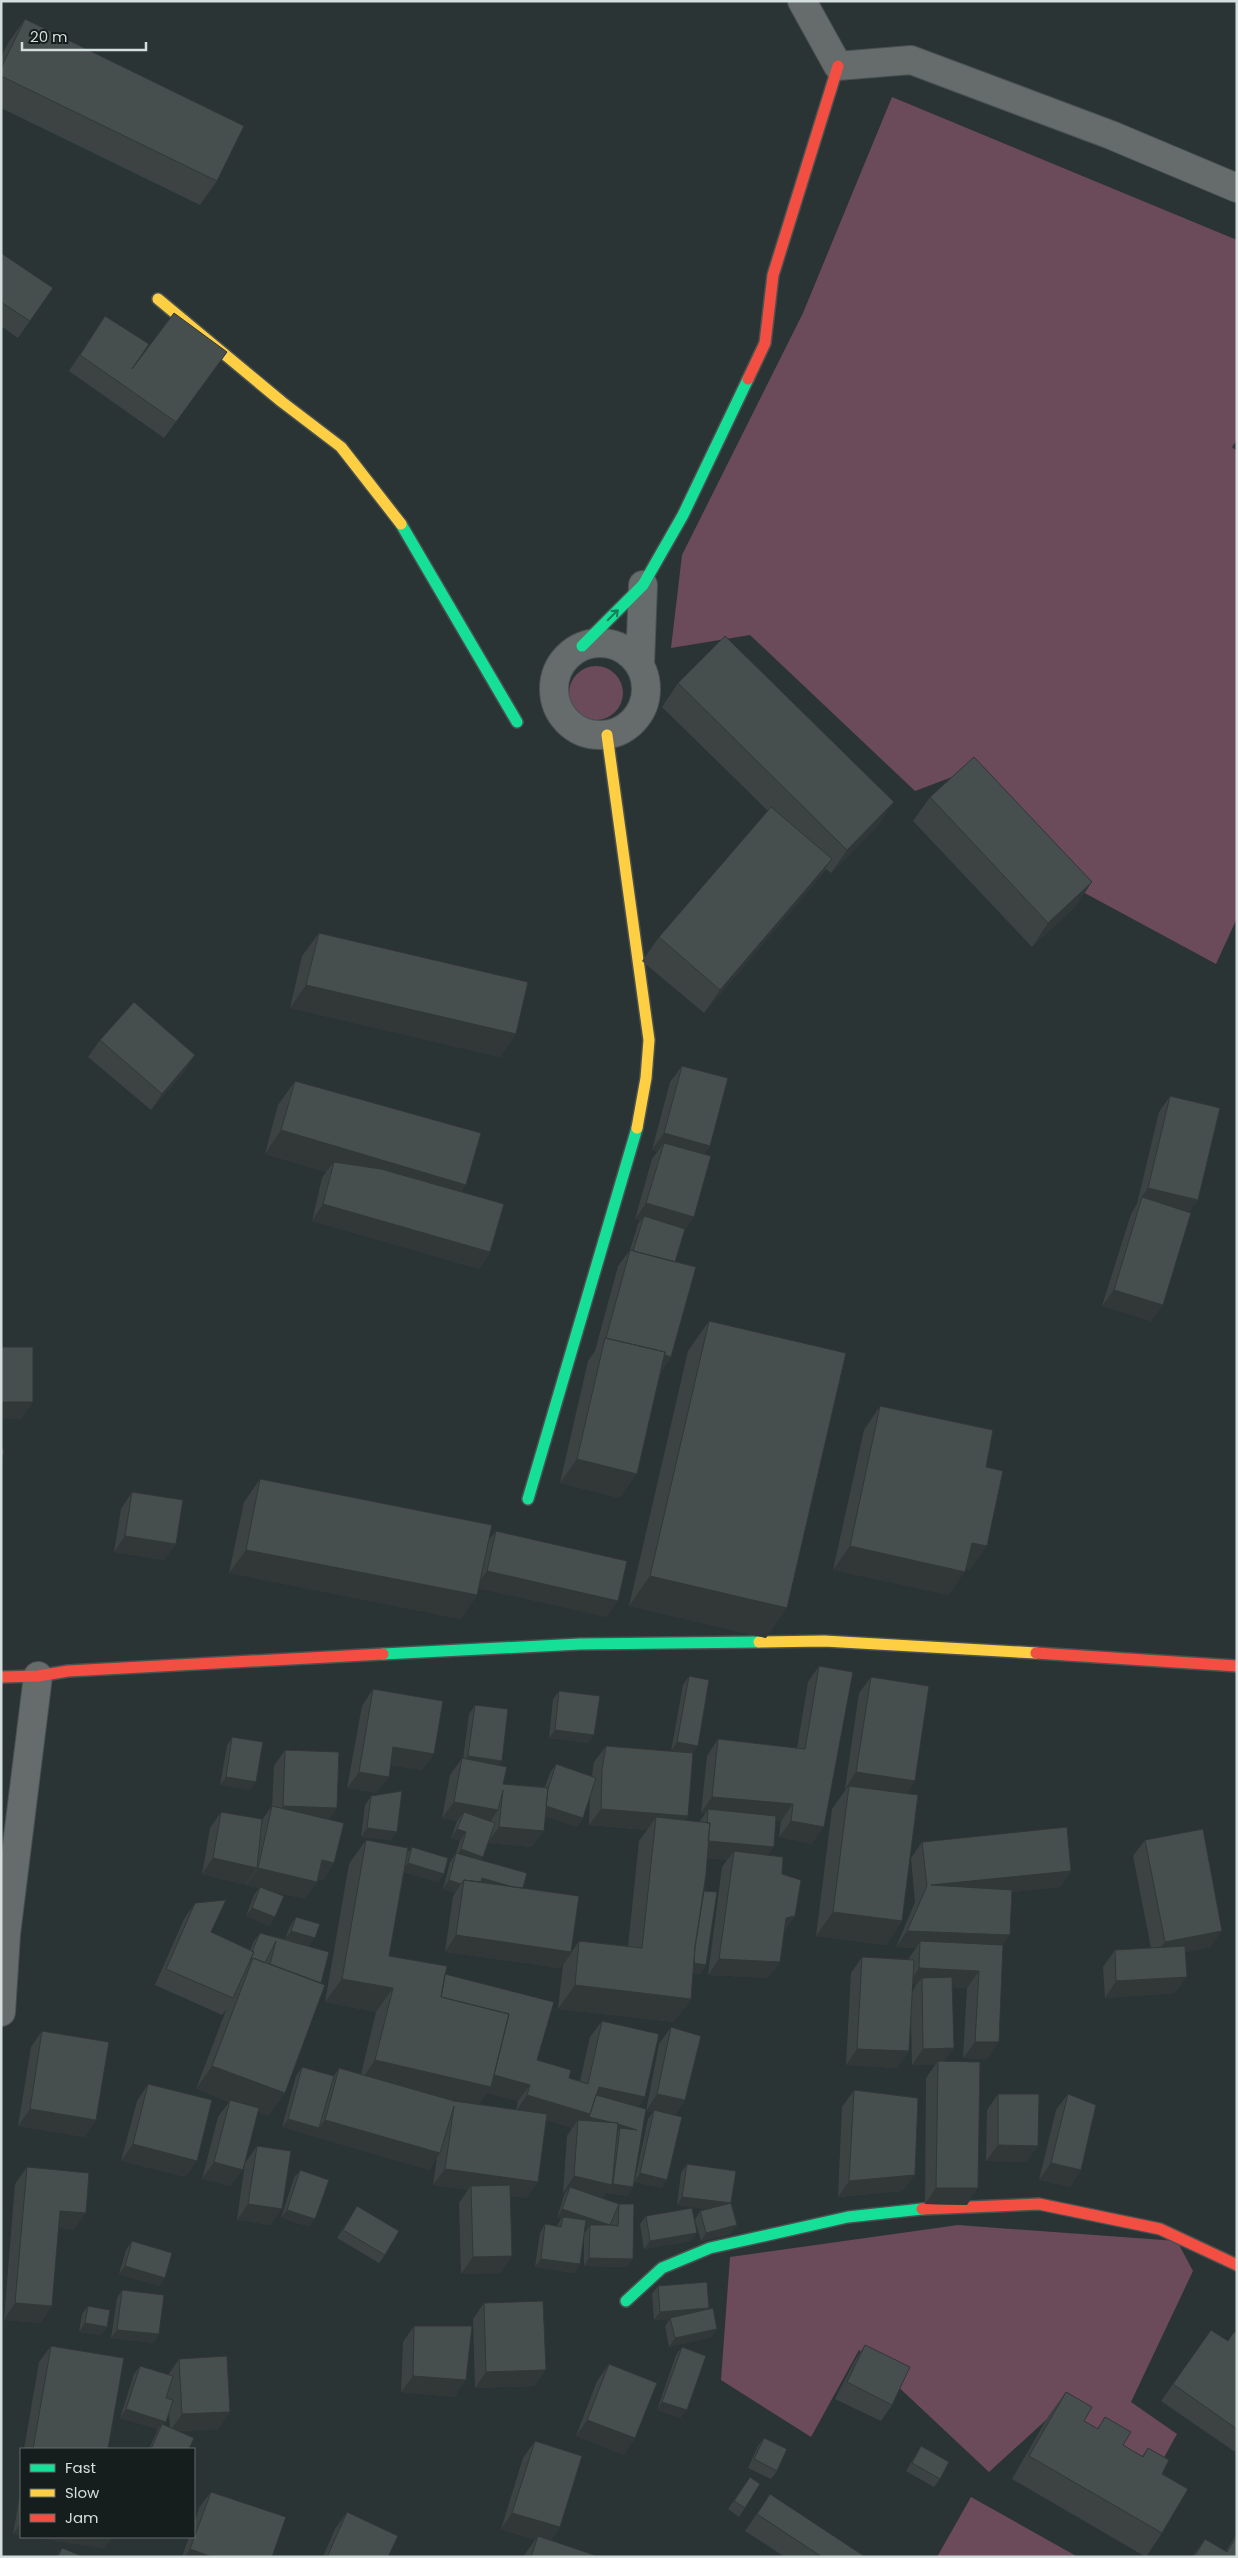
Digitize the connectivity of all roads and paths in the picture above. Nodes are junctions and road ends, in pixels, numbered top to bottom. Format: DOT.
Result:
graph roads {
  1 [pos="802,1"];
  2 [pos="838,66"];
  3 [pos="1237,188"];
  4 [pos="158,299"];
  5 [pos="643,585"];
  6 [pos="582,646"];
  7 [pos="640,664"];
  8 [pos="517,722"];
  9 [pos="607,735"];
  10 [pos="528,1499"];
  11 [pos="1237,1666"];
  12 [pos="38,1676"];
  13 [pos="1,1677"];
  14 [pos="1,2012"];
  15 [pos="1237,2265"];
  16 [pos="626,2300"];
  1 -- 2 [label="street"];
  2 -- 3 [label="street"];
  2 -- 5 [label="street"];
  4 -- 8 [label="street"];
  6 -- 5 [label="street, one-way"];
  5 -- 7 [label="street"];
  6 -- 7 [label="street"];
  6 -- 9 [label="street"];
  7 -- 9 [label="street"];
  9 -- 10 [label="street"];
  11 -- 12 [label="street"];
  12 -- 13 [label="street"];
  12 -- 14 [label="street"];
  15 -- 16 [label="street"];
}
